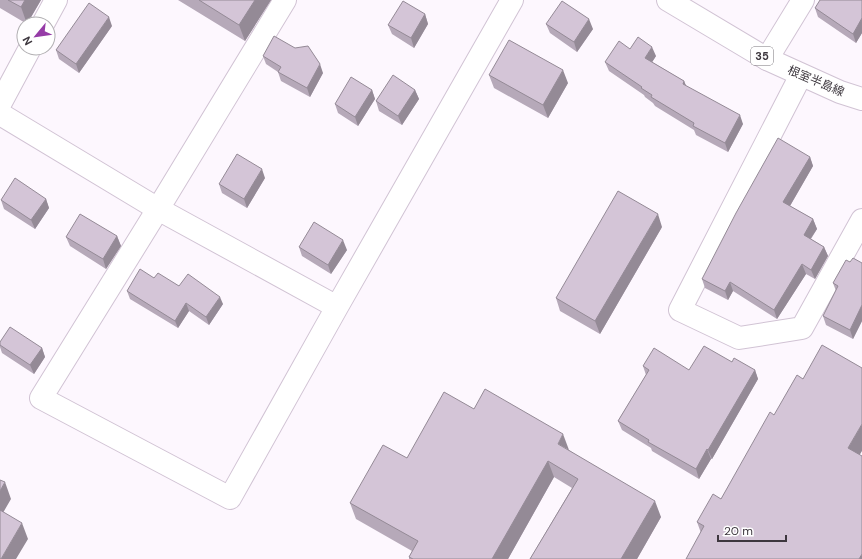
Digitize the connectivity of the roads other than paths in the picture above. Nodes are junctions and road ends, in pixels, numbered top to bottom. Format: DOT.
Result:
graph roads {
  1 [pos="56,0"];
  2 [pos="285,0"];
  3 [pos="512,0"];
  4 [pos="668,0"];
  5 [pos="803,0"];
  6 [pos="47,16"];
  7 [pos="26,56"];
  8 [pos="767,60"];
  9 [pos="801,75"];
  10 [pos="862,99"];
  11 [pos="0,104"];
  12 [pos="0,114"];
  13 [pos="158,209"];
  14 [pos="862,220"];
  15 [pos="337,307"];
  1 -- 6 [label="street"];
  2 -- 13 [label="street"];
  3 -- 15 [label="street"];
  4 -- 8 [label="street, 根室半島線 / 35"];
  5 -- 8 [label="street"];
  7 -- 11 [label="street"];
  8 -- 9 [label="street, 根室半島線 / 35"];
  9 -- 10 [label="street, 根室半島線 / 35"];
  9 -- 14 [label="street"];
  12 -- 13 [label="street"];
  13 -- 15 [label="street"];
  13 -- 15 [label="street"];
}
